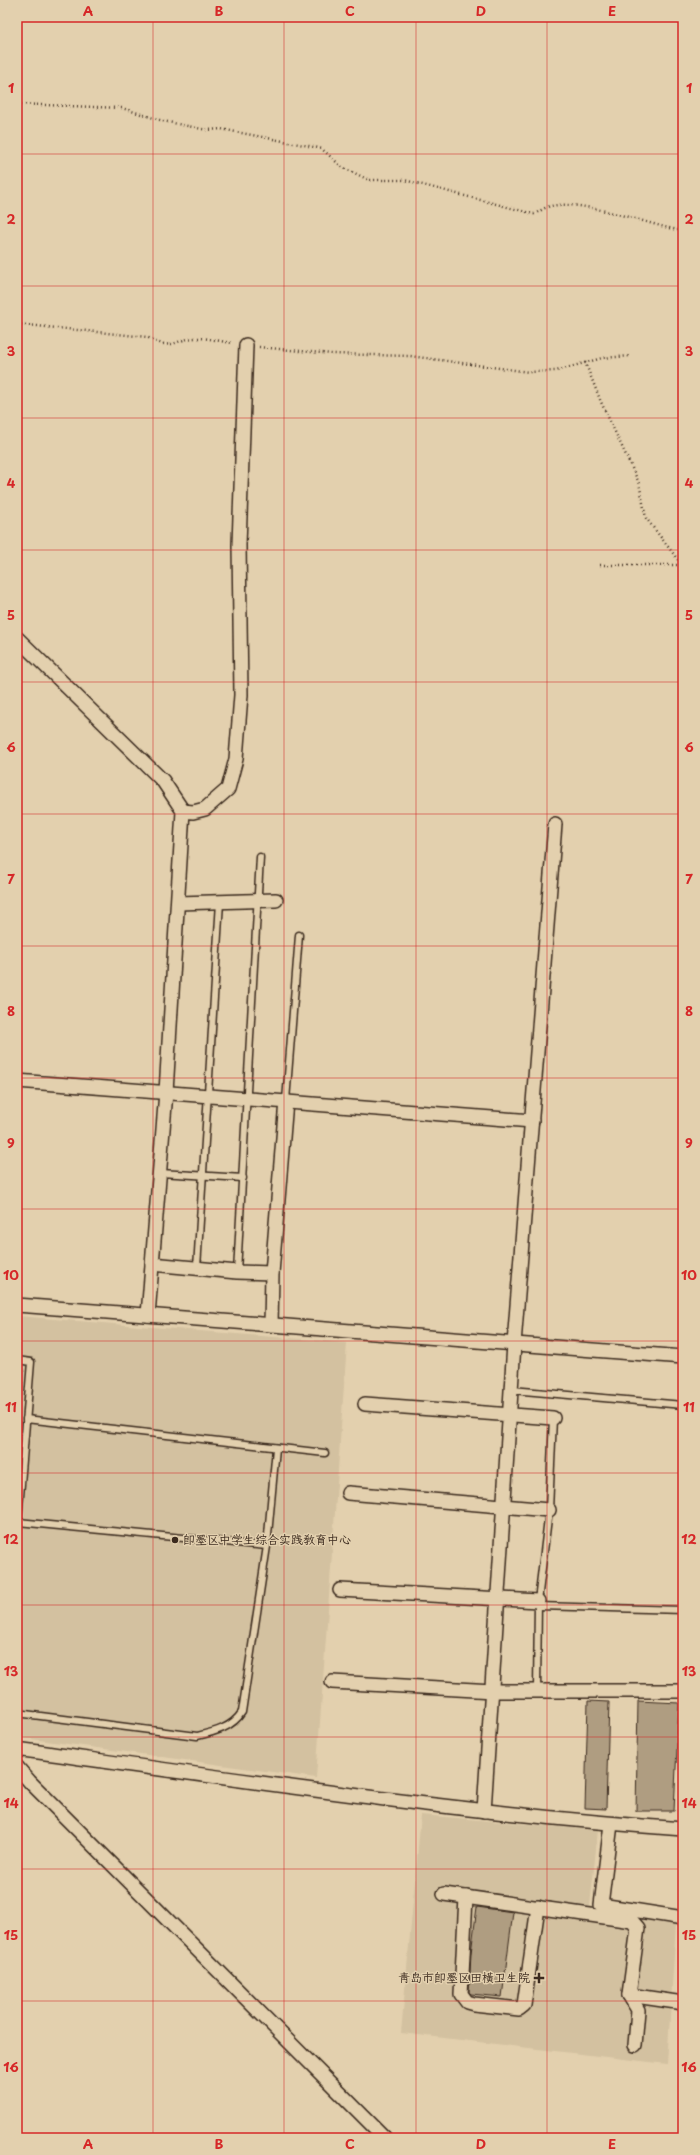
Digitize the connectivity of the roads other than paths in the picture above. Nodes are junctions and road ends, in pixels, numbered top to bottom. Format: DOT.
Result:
graph roads {
  1 [pos="246,345"];
  2 [pos="17,638"];
  3 [pos="183,811"];
  4 [pos="555,824"];
  5 [pos="260,857"];
  6 [pos="276,900"];
  7 [pos="257,901"];
  8 [pos="220,902"];
  9 [pos="178,903"];
  10 [pos="299,935"];
  11 [pos="17,1081"];
  12 [pos="166,1092"];
  13 [pos="208,1095"];
  14 [pos="247,1098"];
  15 [pos="286,1101"];
  16 [pos="532,1121"];
  17 [pos="160,1173"];
  18 [pos="203,1176"];
  19 [pos="243,1178"];
  20 [pos="152,1264"];
  21 [pos="197,1268"];
  22 [pos="237,1272"];
  23 [pos="272,1273"];
  24 [pos="17,1305"];
  25 [pos="148,1315"];
  26 [pos="271,1325"];
  27 [pos="514,1344"];
  28 [pos="683,1357"];
  29 [pos="17,1360"];
  30 [pos="512,1390"];
  31 [pos="365,1404"];
  32 [pos="683,1405"];
  33 [pos="510,1415"];
  34 [pos="552,1418"];
  35 [pos="26,1419"];
  36 [pos="276,1448"];
  37 [pos="325,1454"];
  38 [pos="348,1493"];
  39 [pos="504,1506"];
  40 [pos="548,1510"];
  41 [pos="18,1522"];
  42 [pos="17,1533"];
  43 [pos="266,1546"];
  44 [pos="340,1590"];
  45 [pos="499,1599"];
  46 [pos="538,1604"];
  47 [pos="683,1610"];
  48 [pos="332,1682"];
  49 [pos="493,1691"];
  50 [pos="537,1691"];
  51 [pos="683,1691"];
  52 [pos="17,1712"];
  53 [pos="17,1749"];
  54 [pos="17,1767"];
  55 [pos="484,1811"];
  56 [pos="610,1824"];
  57 [pos="683,1829"];
  58 [pos="444,1894"];
  59 [pos="466,1897"];
  60 [pos="538,1907"];
  61 [pos="683,1918"];
  62 [pos="629,1995"];
  63 [pos="683,2003"];
  64 [pos="635,2045"];
  65 [pos="386,2138"];
  1 -- 3 [label="street"];
  2 -- 3 [label="street"];
  3 -- 9 [label="street"];
  4 -- 16 [label="street"];
  5 -- 7 [label="lane"];
  6 -- 7 [label="street"];
  7 -- 8 [label="street"];
  7 -- 14 [label="lane"];
  8 -- 9 [label="street"];
  8 -- 13 [label="lane"];
  9 -- 12 [label="street"];
  10 -- 15 [label="lane"];
  11 -- 12 [label="street"];
  12 -- 13 [label="street"];
  12 -- 17 [label="street"];
  13 -- 14 [label="street"];
  13 -- 18 [label="lane"];
  14 -- 15 [label="street"];
  14 -- 19 [label="lane"];
  15 -- 16 [label="street"];
  15 -- 23 [label="street"];
  16 -- 27 [label="street"];
  17 -- 18 [label="lane"];
  17 -- 20 [label="street"];
  18 -- 19 [label="lane"];
  18 -- 21 [label="lane"];
  19 -- 22 [label="lane"];
  20 -- 21 [label="street"];
  20 -- 25 [label="street"];
  21 -- 22 [label="street"];
  22 -- 23 [label="street"];
  23 -- 26 [label="street"];
  24 -- 25 [label="street"];
  25 -- 26 [label="street"];
  26 -- 27 [label="street"];
  27 -- 28 [label="street"];
  27 -- 30 [label="street"];
  29 -- 35 [label="lane"];
  30 -- 32 [label="lane"];
  30 -- 33 [label="street"];
  31 -- 33 [label="street"];
  33 -- 34 [label="street"];
  33 -- 39 [label="street"];
  34 -- 40 [label="lane"];
  35 -- 36 [label="lane"];
  35 -- 41 [label="lane"];
  36 -- 37 [label="lane"];
  36 -- 43 [label="lane"];
  38 -- 39 [label="street"];
  39 -- 40 [label="street"];
  39 -- 45 [label="street"];
  40 -- 46 [label="lane"];
  41 -- 42 [label="lane"];
  41 -- 43 [label="lane"];
  43 -- 52 [label="lane"];
  44 -- 45 [label="street"];
  45 -- 46 [label="street"];
  45 -- 49 [label="street"];
  46 -- 47 [label="lane"];
  46 -- 50 [label="lane"];
  48 -- 49 [label="street"];
  49 -- 50 [label="street"];
  49 -- 55 [label="street"];
  50 -- 51 [label="street"];
  53 -- 55 [label="street"];
  54 -- 65 [label="street"];
  55 -- 56 [label="street"];
  56 -- 57 [label="street"];
  56 -- 61 [label="street"];
  58 -- 59 [label="street"];
  59 -- 60 [label="street"];
  59 -- 60 [label="street"];
  60 -- 62 [label="street"];
  62 -- 63 [label="street"];
  62 -- 64 [label="street"];
}
